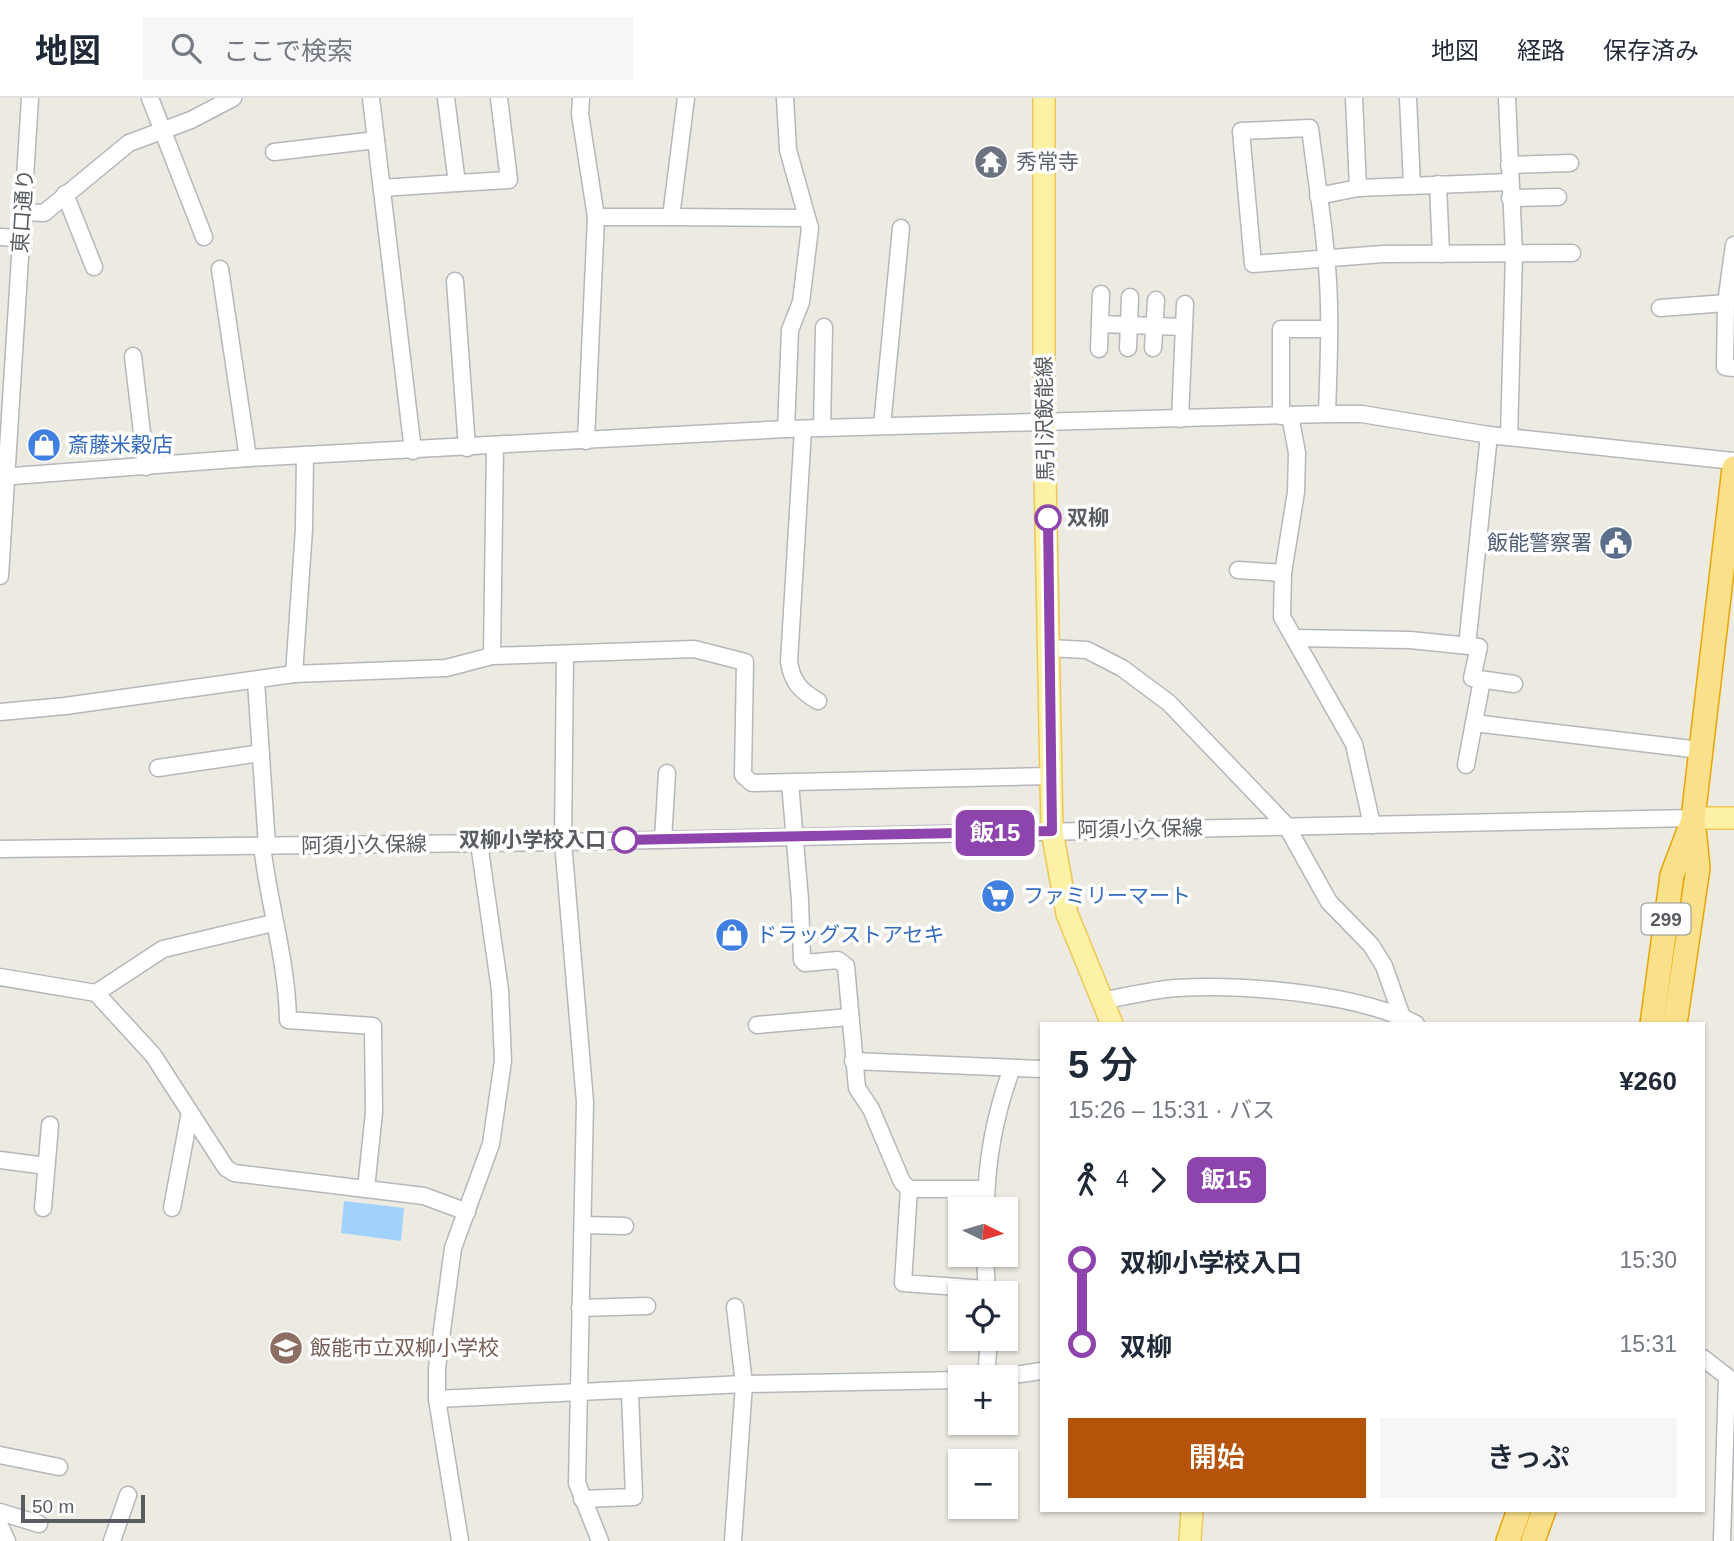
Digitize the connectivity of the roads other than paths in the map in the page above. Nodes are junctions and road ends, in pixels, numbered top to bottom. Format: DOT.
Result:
graph roads {
  1 [pos="30,98"];
  2 [pos="150,98"];
  3 [pos="233,98"];
  4 [pos="371,98"];
  5 [pos="446,98"];
  6 [pos="499,98"];
  7 [pos="581,98"];
  8 [pos="685,98"];
  9 [pos="785,98"];
  10 [pos="1044,98"];
  11 [pos="1354,98"];
  12 [pos="1408,98"];
  13 [pos="1507,98"];
  14 [pos="162,131"];
  15 [pos="376,139"];
  16 [pos="274,152"];
  17 [pos="1570,163"];
  18 [pos="1509,165"];
  19 [pos="1510,181"];
  20 [pos="457,183"];
  21 [pos="1438,184"];
  22 [pos="1412,185"];
  23 [pos="382,188"];
  24 [pos="1358,188"];
  25 [pos="65,194"];
  26 [pos="1318,196"];
  27 [pos="1559,197"];
  28 [pos="1510,198"];
  29 [pos="23,212"];
  30 [pos="671,216"];
  31 [pos="596,217"];
  32 [pos="806,218"];
  33 [pos="901,228"];
  34 [pos="0,237"];
  35 [pos="21,237"];
  36 [pos="204,237"];
  37 [pos="1734,245"];
  38 [pos="1572,253"];
  39 [pos="1441,254"];
  40 [pos="1514,254"];
  41 [pos="1324,261"];
  42 [pos="94,267"];
  43 [pos="220,269"];
  44 [pos="455,281"];
  45 [pos="1101,294"];
  46 [pos="1130,297"];
  47 [pos="1156,300"];
  48 [pos="1726,303"];
  49 [pos="1185,304"];
  50 [pos="1660,308"];
  51 [pos="1100,324"];
  52 [pos="1129,325"];
  53 [pos="1155,326"];
  54 [pos="824,327"];
  55 [pos="1184,327"];
  56 [pos="1328,329"];
  57 [pos="1128,348"];
  58 [pos="1153,348"];
  59 [pos="1099,349"];
  60 [pos="133,356"];
  61 [pos="1734,368"];
  62 [pos="1327,414"];
  63 [pos="1285,415"];
  64 [pos="1180,419"];
  65 [pos="1044,422"];
  66 [pos="882,426"];
  67 [pos="822,428"];
  68 [pos="786,429"];
  69 [pos="803,429"];
  70 [pos="1489,435"];
  71 [pos="1509,437"];
  72 [pos="586,441"];
  73 [pos="495,446"];
  74 [pos="467,448"];
  75 [pos="413,451"];
  76 [pos="305,456"];
  77 [pos="247,458"];
  78 [pos="1734,461"];
  79 [pos="146,467"];
  80 [pos="1734,468"];
  81 [pos="3,477"];
  82 [pos="1238,570"];
  83 [pos="1283,573"];
  84 [pos="0,576"];
  85 [pos="1294,638"];
  86 [pos="1467,646"];
  87 [pos="1048,648"];
  88 [pos="565,654"];
  89 [pos="492,656"];
  90 [pos="293,674"];
  91 [pos="1482,680"];
  92 [pos="256,681"];
  93 [pos="1514,684"];
  94 [pos="818,701"];
  95 [pos="0,712"];
  96 [pos="1474,723"];
  97 [pos="1700,750"];
  98 [pos="261,752"];
  99 [pos="1466,765"];
  100 [pos="158,768"];
  101 [pos="667,774"];
  102 [pos="1049,776"];
  103 [pos="790,783"];
  104 [pos="1693,818"];
  105 [pos="1734,818"];
  106 [pos="1286,825"];
  107 [pos="1372,825"];
  108 [pos="1052,831"];
  109 [pos="794,837"];
  110 [pos="663,840"];
  111 [pos="563,842"];
  112 [pos="478,843"];
  113 [pos="265,846"];
  114 [pos="0,849"];
  115 [pos="273,923"];
  116 [pos="0,977"];
  117 [pos="96,993"];
  118 [pos="1102,1001"];
  119 [pos="850,1017"];
  120 [pos="1409,1020"];
  121 [pos="1111,1022"];
  122 [pos="1652,1022"];
  123 [pos="1675,1022"];
  124 [pos="757,1025"];
  125 [pos="853,1061"];
  126 [pos="1012,1068"];
  127 [pos="1040,1069"];
  128 [pos="190,1112"];
  129 [pos="50,1125"];
  130 [pos="0,1160"];
  131 [pos="46,1166"];
  132 [pos="366,1189"];
  133 [pos="909,1189"];
  134 [pos="986,1189"];
  135 [pos="986,1197"];
  136 [pos="43,1208"];
  137 [pos="172,1208"];
  138 [pos="467,1212"];
  139 [pos="583,1225"];
  140 [pos="625,1226"];
  141 [pos="948,1287"];
  142 [pos="647,1306"];
  143 [pos="735,1307"];
  144 [pos="580,1308"];
  145 [pos="1705,1360"];
  146 [pos="1040,1371"];
  147 [pos="1018,1375"];
  148 [pos="948,1380"];
  149 [pos="1730,1380"];
  150 [pos="744,1384"];
  151 [pos="629,1391"];
  152 [pos="579,1394"];
  153 [pos="437,1399"];
  154 [pos="0,1455"];
  155 [pos="59,1467"];
  156 [pos="128,1495"];
  157 [pos="582,1499"];
  158 [pos="0,1512"];
  159 [pos="1192,1512"];
  160 [pos="1518,1512"];
  161 [pos="1543,1512"];
  162 [pos="39,1524"];
  163 [pos="0,1526"];
  164 [pos="7,1541"];
  165 [pos="112,1541"];
  166 [pos="460,1541"];
  167 [pos="600,1541"];
  168 [pos="733,1541"];
  169 [pos="1190,1541"];
  170 [pos="1508,1541"];
  171 [pos="1533,1541"];
  172 [pos="1722,1541"];
  1 -- 29 [label="street, 東口通り"];
  2 -- 14 [label="street"];
  3 -- 14 [label="street"];
  4 -- 15 [label="street"];
  5 -- 20 [label="street"];
  6 -- 20 [label="street"];
  7 -- 31 [label="street"];
  8 -- 30 [label="street"];
  9 -- 32 [label="street"];
  10 -- 65 [label="main road, 馬引沢飯能線"];
  11 -- 24 [label="street"];
  12 -- 22 [label="street"];
  13 -- 18 [label="street"];
  14 -- 25 [label="street"];
  14 -- 36 [label="street"];
  15 -- 16 [label="street"];
  15 -- 23 [label="street"];
  17 -- 18 [label="street"];
  18 -- 19 [label="street"];
  19 -- 21 [label="street"];
  19 -- 28 [label="street"];
  20 -- 23 [label="street"];
  21 -- 22 [label="street"];
  21 -- 39 [label="street"];
  22 -- 24 [label="street"];
  23 -- 75 [label="street"];
  24 -- 26 [label="street"];
  25 -- 29 [label="street"];
  25 -- 42 [label="street"];
  26 -- 41 [label="street"];
  26 -- 41 [label="street"];
  27 -- 28 [label="street"];
  28 -- 40 [label="street"];
  29 -- 35 [label="street, 東口通り"];
  30 -- 31 [label="street"];
  30 -- 32 [label="street"];
  31 -- 72 [label="street"];
  32 -- 68 [label="street"];
  33 -- 66 [label="street"];
  34 -- 35 [label="street"];
  35 -- 81 [label="street, 東口通り"];
  37 -- 48 [label="street"];
  38 -- 40 [label="street"];
  39 -- 40 [label="street"];
  39 -- 41 [label="street"];
  40 -- 71 [label="street"];
  41 -- 56 [label="street"];
  43 -- 77 [label="street"];
  44 -- 74 [label="street"];
  45 -- 51 [label="street"];
  46 -- 52 [label="street"];
  47 -- 53 [label="street"];
  48 -- 50 [label="street"];
  48 -- 61 [label="street"];
  49 -- 55 [label="street"];
  51 -- 52 [label="street"];
  51 -- 59 [label="street"];
  52 -- 53 [label="street"];
  52 -- 57 [label="street"];
  53 -- 55 [label="street"];
  53 -- 58 [label="street"];
  54 -- 67 [label="street"];
  55 -- 64 [label="street"];
  56 -- 62 [label="street"];
  56 -- 63 [label="street"];
  60 -- 79 [label="street"];
  62 -- 63 [label="street"];
  62 -- 70 [label="street"];
  63 -- 64 [label="street"];
  63 -- 83 [label="street"];
  64 -- 65 [label="street"];
  65 -- 66 [label="street"];
  65 -- 87 [label="main road, 馬引沢飯能線"];
  66 -- 67 [label="street"];
  67 -- 69 [label="street"];
  68 -- 69 [label="street"];
  68 -- 72 [label="street"];
  69 -- 94 [label="street"];
  70 -- 71 [label="street"];
  70 -- 86 [label="street"];
  71 -- 78 [label="street"];
  72 -- 73 [label="street"];
  73 -- 74 [label="street"];
  73 -- 89 [label="street"];
  74 -- 75 [label="street"];
  75 -- 76 [label="street"];
  76 -- 77 [label="street"];
  76 -- 90 [label="street"];
  77 -- 79 [label="street"];
  79 -- 81 [label="street"];
  80 -- 97 [label="highway, 299"];
  81 -- 84 [label="street, 東口通り"];
  82 -- 83 [label="street"];
  83 -- 85 [label="street"];
  85 -- 86 [label="street"];
  85 -- 107 [label="street"];
  86 -- 91 [label="street"];
  87 -- 102 [label="main road, 馬引沢飯能線"];
  87 -- 106 [label="street"];
  88 -- 89 [label="street"];
  88 -- 103 [label="street"];
  88 -- 111 [label="street"];
  89 -- 90 [label="street"];
  90 -- 92 [label="street"];
  91 -- 93 [label="street"];
  91 -- 96 [label="street"];
  92 -- 95 [label="street"];
  92 -- 98 [label="street"];
  96 -- 97 [label="street"];
  96 -- 99 [label="street"];
  97 -- 104 [label="highway, 299"];
  98 -- 100 [label="street"];
  98 -- 113 [label="street"];
  101 -- 110 [label="street"];
  102 -- 103 [label="street"];
  102 -- 108 [label="main road, 馬引沢飯能線"];
  103 -- 109 [label="street"];
  104 -- 105 [label="main road"];
  104 -- 107 [label="street, 阿須小久保線"];
  104 -- 122 [label="highway, 299"];
  104 -- 123 [label="highway, 299"];
  106 -- 107 [label="street, 阿須小久保線"];
  106 -- 108 [label="street, 阿須小久保線"];
  106 -- 120 [label="street"];
  108 -- 109 [label="street, 阿須小久保線"];
  108 -- 118 [label="main road, 馬引沢飯能線"];
  109 -- 110 [label="street, 阿須小久保線"];
  109 -- 119 [label="street"];
  110 -- 111 [label="street, 阿須小久保線"];
  111 -- 112 [label="street, 阿須小久保線"];
  111 -- 139 [label="street"];
  112 -- 113 [label="street, 阿須小久保線"];
  112 -- 138 [label="street"];
  113 -- 114 [label="street, 阿須小久保線"];
  113 -- 115 [label="street"];
  115 -- 117 [label="street"];
  115 -- 132 [label="street"];
  116 -- 117 [label="street"];
  117 -- 128 [label="street"];
  118 -- 120 [label="street"];
  118 -- 121 [label="main road, 馬引沢飯能線"];
  119 -- 124 [label="street"];
  119 -- 125 [label="street"];
  125 -- 126 [label="street"];
  125 -- 133 [label="street"];
  126 -- 127 [label="street"];
  126 -- 134 [label="street"];
  128 -- 132 [label="street"];
  128 -- 137 [label="street"];
  129 -- 131 [label="street"];
  130 -- 131 [label="street"];
  131 -- 136 [label="street"];
  132 -- 138 [label="street"];
  133 -- 134 [label="street"];
  133 -- 141 [label="street"];
  134 -- 135 [label="street"];
  138 -- 153 [label="street"];
  139 -- 140 [label="street"];
  139 -- 144 [label="street"];
  142 -- 144 [label="street"];
  143 -- 150 [label="street"];
  144 -- 152 [label="street"];
  145 -- 149 [label="street"];
  146 -- 147 [label="street"];
  148 -- 150 [label="street"];
  149 -- 172 [label="street"];
  150 -- 151 [label="street"];
  150 -- 168 [label="street"];
  151 -- 152 [label="street"];
  151 -- 157 [label="street"];
  152 -- 153 [label="street"];
  152 -- 157 [label="street"];
  153 -- 166 [label="street"];
  154 -- 155 [label="street"];
  156 -- 165 [label="street"];
  157 -- 167 [label="street"];
  158 -- 162 [label="street"];
  159 -- 169 [label="main road"];
  160 -- 170 [label="highway"];
  161 -- 171 [label="highway"];
  163 -- 164 [label="street"];
}
